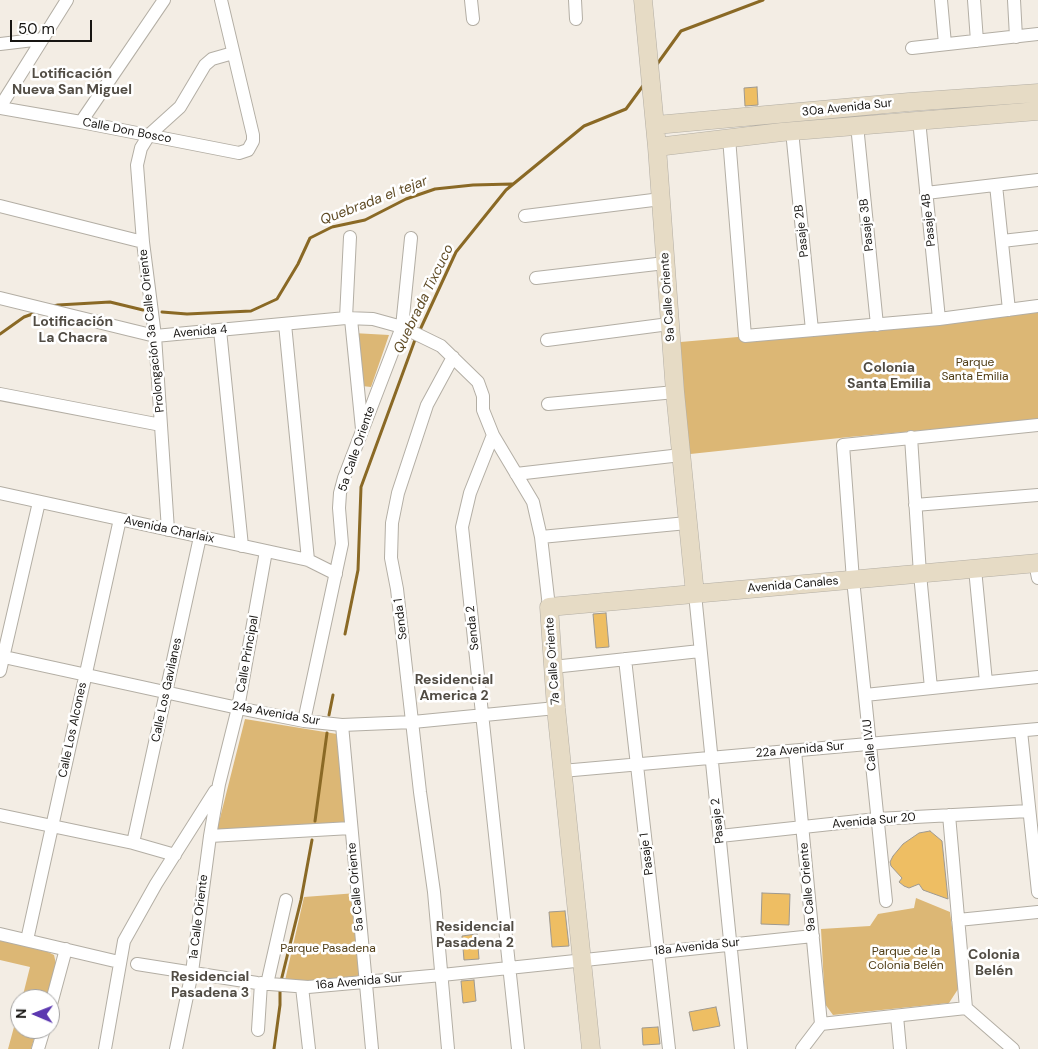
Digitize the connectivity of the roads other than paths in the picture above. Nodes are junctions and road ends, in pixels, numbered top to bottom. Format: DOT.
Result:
graph roads {
  1 [pos="67,0"];
  2 [pos="164,0"];
  3 [pos="220,0"];
  4 [pos="471,0"];
  5 [pos="575,0"];
  6 [pos="643,0"];
  7 [pos="941,0"];
  8 [pos="974,0"];
  9 [pos="1014,0"];
  10 [pos="576,18"];
  11 [pos="473,19"];
  12 [pos="1038,34"];
  13 [pos="1016,37"];
  14 [pos="42,38"];
  15 [pos="977,41"];
  16 [pos="0,44"];
  17 [pos="945,44"];
  18 [pos="912,48"];
  19 [pos="233,53"];
  20 [pos="1038,93"];
  21 [pos="0,108"];
  22 [pos="1038,111"];
  23 [pos="811,112"];
  24 [pos="919,120"];
  25 [pos="81,122"];
  26 [pos="656,125"];
  27 [pos="857,126"];
  28 [pos="812,130"];
  29 [pos="792,131"];
  30 [pos="148,135"];
  31 [pos="729,138"];
  32 [pos="657,147"];
  33 [pos="1038,180"];
  34 [pos="996,185"];
  35 [pos="926,193"];
  36 [pos="661,198"];
  37 [pos="0,206"];
  38 [pos="525,216"];
  39 [pos="350,238"];
  40 [pos="411,238"];
  41 [pos="1038,238"];
  42 [pos="1002,241"];
  43 [pos="143,242"];
  44 [pos="665,263"];
  45 [pos="536,278"];
  46 [pos="0,298"];
  47 [pos="1038,306"];
  48 [pos="1009,310"];
  49 [pos="348,319"];
  50 [pos="939,319"];
  51 [pos="285,324"];
  52 [pos="670,324"];
  53 [pos="877,325"];
  54 [pos="406,329"];
  55 [pos="224,330"];
  56 [pos="812,330"];
  57 [pos="155,336"];
  58 [pos="547,340"];
  59 [pos="453,357"];
  60 [pos="675,392"];
  61 [pos="0,394"];
  62 [pos="548,404"];
  63 [pos="1038,424"];
  64 [pos="162,425"];
  65 [pos="362,431"];
  66 [pos="493,435"];
  67 [pos="911,437"];
  68 [pos="681,455"];
  69 [pos="516,474"];
  70 [pos="0,493"];
  71 [pos="1038,495"];
  72 [pos="39,502"];
  73 [pos="915,505"];
  74 [pos="120,519"];
  75 [pos="688,523"];
  76 [pos="168,530"];
  77 [pos="200,536"];
  78 [pos="541,538"];
  79 [pos="242,546"];
  80 [pos="266,551"];
  81 [pos="308,560"];
  82 [pos="1037,568"];
  83 [pos="975,569"];
  84 [pos="336,574"];
  85 [pos="920,574"];
  86 [pos="854,584"];
  87 [pos="695,594"];
  88 [pos="549,607"];
  89 [pos="700,651"];
  90 [pos="2,657"];
  91 [pos="624,659"];
  92 [pos="553,667"];
  93 [pos="0,671"];
  94 [pos="85,674"];
  95 [pos="1038,677"];
  96 [pos="986,682"];
  97 [pos="931,688"];
  98 [pos="166,692"];
  99 [pos="865,695"];
  100 [pos="238,708"];
  101 [pos="556,708"];
  102 [pos="483,715"];
  103 [pos="304,721"];
  104 [pos="413,722"];
  105 [pos="342,725"];
  106 [pos="1038,729"];
  107 [pos="1021,731"];
  108 [pos="870,744"];
  109 [pos="795,750"];
  110 [pos="712,758"];
  111 [pos="636,765"];
  112 [pos="562,771"];
  113 [pos="219,784"];
  114 [pos="1029,811"];
  115 [pos="0,815"];
  116 [pos="949,815"];
  117 [pos="877,819"];
  118 [pos="52,827"];
  119 [pos="802,827"];
  120 [pos="351,828"];
  121 [pos="210,836"];
  122 [pos="720,836"];
  123 [pos="132,843"];
  124 [pos="175,855"];
  125 [pos="1038,892"];
  126 [pos="286,900"];
  127 [pos="886,901"];
  128 [pos="1038,912"];
  129 [pos="958,920"];
  130 [pos="0,934"];
  131 [pos="812,936"];
  132 [pos="27,940"];
  133 [pos="731,944"];
  134 [pos="66,949"];
  135 [pos="658,951"];
  136 [pos="582,960"];
  137 [pos="119,962"];
  138 [pos="137,964"];
  139 [pos="510,968"];
  140 [pos="192,972"];
  141 [pos="442,976"];
  142 [pos="365,982"];
  143 [pos="271,984"];
  144 [pos="302,986"];
  145 [pos="55,989"];
  146 [pos="966,1008"];
  147 [pos="897,1016"];
  148 [pos="821,1024"];
  149 [pos="258,1030"];
  150 [pos="105,1049"];
  151 [pos="176,1049"];
  152 [pos="309,1049"];
  153 [pos="372,1049"];
  154 [pos="448,1049"];
  155 [pos="518,1049"];
  156 [pos="591,1049"];
  157 [pos="669,1049"];
  158 [pos="741,1049"];
  159 [pos="802,1049"];
  160 [pos="900,1049"];
  161 [pos="1013,1049"];
  1 -- 14 [label="street"];
  2 -- 25 [label="street"];
  3 -- 19 [label="street"];
  4 -- 11 [label="street"];
  5 -- 10 [label="street"];
  6 -- 26 [label="street, 9a Calle Oriente"];
  7 -- 17 [label="street"];
  8 -- 15 [label="street"];
  9 -- 13 [label="street"];
  12 -- 13 [label="street"];
  13 -- 15 [label="street"];
  14 -- 16 [label="street"];
  14 -- 21 [label="street"];
  15 -- 17 [label="street"];
  17 -- 18 [label="street"];
  19 -- 30 [label="street"];
  19 -- 30 [label="street, Calle Don Bosco"];
  20 -- 23 [label="street, 30a Avenida Sur"];
  21 -- 25 [label="street, Calle Don Bosco"];
  22 -- 24 [label="street, 30a Avenida Sur"];
  23 -- 26 [label="street, 30a Avenida Sur"];
  23 -- 28 [label="street"];
  24 -- 27 [label="street, 30a Avenida Sur"];
  24 -- 35 [label="street, Pasaje 4B"];
  25 -- 30 [label="street, Calle Don Bosco"];
  26 -- 32 [label="street, 9a Calle Oriente"];
  27 -- 28 [label="street, 30a Avenida Sur"];
  27 -- 53 [label="street, Pasaje 3B"];
  28 -- 29 [label="street, 30a Avenida Sur"];
  29 -- 31 [label="street, 30a Avenida Sur"];
  29 -- 56 [label="street, Pasaje 2B"];
  30 -- 43 [label="street, Prolongación 3a Calle Oriente"];
  31 -- 32 [label="street, 30a Avenida Sur"];
  31 -- 56 [label="street"];
  32 -- 36 [label="street, 9a Calle Oriente"];
  33 -- 34 [label="street"];
  34 -- 35 [label="street"];
  34 -- 42 [label="street"];
  35 -- 50 [label="street, Pasaje 4B"];
  36 -- 38 [label="street"];
  36 -- 44 [label="street, 9a Calle Oriente"];
  37 -- 43 [label="street"];
  39 -- 49 [label="street"];
  40 -- 54 [label="street, 5a Calle Oriente"];
  41 -- 42 [label="street"];
  42 -- 48 [label="street"];
  43 -- 57 [label="street, Prolongación 3a Calle Oriente"];
  44 -- 45 [label="street"];
  44 -- 52 [label="street, 9a Calle Oriente"];
  46 -- 57 [label="street, Avenida 4"];
  47 -- 48 [label="street"];
  48 -- 50 [label="street"];
  49 -- 51 [label="street, Avenida 4"];
  49 -- 54 [label="street, Avenida 4"];
  49 -- 65 [label="street"];
  50 -- 53 [label="street"];
  51 -- 55 [label="street, Avenida 4"];
  51 -- 81 [label="street"];
  52 -- 58 [label="street"];
  52 -- 60 [label="street, 9a Calle Oriente"];
  53 -- 56 [label="street"];
  54 -- 59 [label="street, 7a Calle Oriente"];
  54 -- 65 [label="street, 5a Calle Oriente"];
  55 -- 57 [label="street, Avenida 4"];
  55 -- 79 [label="street"];
  57 -- 64 [label="street, Prolongación 3a Calle Oriente"];
  59 -- 66 [label="street, 7a Calle Oriente"];
  59 -- 104 [label="street, Senda 1"];
  60 -- 62 [label="street"];
  60 -- 68 [label="street, 9a Calle Oriente"];
  61 -- 64 [label="street"];
  63 -- 67 [label="street"];
  64 -- 76 [label="street, Prolongación 3a Calle Oriente"];
  65 -- 84 [label="street, 5a Calle Oriente"];
  66 -- 69 [label="street, 7a Calle Oriente"];
  66 -- 102 [label="street, Senda 2"];
  67 -- 73 [label="street"];
  67 -- 86 [label="street, Calle I.V.U"];
  68 -- 69 [label="street"];
  68 -- 75 [label="street, 9a Calle Oriente"];
  69 -- 78 [label="street, 7a Calle Oriente"];
  70 -- 72 [label="street, Avenida Charlaix"];
  71 -- 73 [label="street"];
  72 -- 74 [label="street, Avenida Charlaix"];
  72 -- 90 [label="street"];
  73 -- 85 [label="street"];
  74 -- 76 [label="street, Avenida Charlaix"];
  74 -- 94 [label="street, Calle Los Alcones"];
  75 -- 78 [label="street"];
  75 -- 87 [label="street, 9a Calle Oriente"];
  76 -- 77 [label="street, Avenida Charlaix"];
  77 -- 79 [label="street, Avenida Charlaix"];
  77 -- 98 [label="street, Calle Los Gavilanes"];
  78 -- 88 [label="street, 7a Calle Oriente"];
  79 -- 80 [label="street, Avenida Charlaix"];
  80 -- 81 [label="street, Avenida Charlaix"];
  80 -- 100 [label="street, Calle Principal"];
  81 -- 84 [label="street, Avenida Charlaix"];
  82 -- 83 [label="street, Avenida Canales"];
  83 -- 85 [label="street, Avenida Canales"];
  83 -- 96 [label="street"];
  84 -- 103 [label="street, 5a Calle Oriente"];
  85 -- 86 [label="street, Avenida Canales"];
  85 -- 97 [label="street"];
  86 -- 87 [label="street, Avenida Canales"];
  86 -- 99 [label="street, Calle I.V.U"];
  87 -- 88 [label="street, Avenida Canales"];
  87 -- 89 [label="street, Pasaje 2"];
  88 -- 92 [label="street, 7a Calle Oriente"];
  89 -- 91 [label="street"];
  89 -- 110 [label="street, Pasaje 2"];
  90 -- 93 [label="street"];
  90 -- 94 [label="street, 24a Avenida Sur"];
  91 -- 92 [label="street"];
  91 -- 111 [label="street, Pasaje 1"];
  92 -- 101 [label="street, 7a Calle Oriente"];
  94 -- 98 [label="street, 24a Avenida Sur"];
  94 -- 118 [label="street, Calle Los Alcones"];
  95 -- 96 [label="street"];
  96 -- 97 [label="street"];
  97 -- 99 [label="street"];
  98 -- 100 [label="street, 24a Avenida Sur"];
  98 -- 123 [label="street, Calle Los Gavilanes"];
  99 -- 108 [label="street, Calle I.V.U"];
  100 -- 103 [label="street, 24a Avenida Sur"];
  100 -- 113 [label="street, Calle Principal"];
  101 -- 102 [label="street, 24a Avenida Sur"];
  101 -- 112 [label="street, 7a Calle Oriente"];
  102 -- 104 [label="street, 24a Avenida Sur"];
  102 -- 139 [label="street, Senda 2"];
  103 -- 105 [label="street, 24a Avenida Sur"];
  104 -- 105 [label="street, 24a Avenida Sur"];
  104 -- 141 [label="street, Senda 1"];
  105 -- 120 [label="street, 5a Calle Oriente"];
  106 -- 107 [label="street, 22a Avenida Sur"];
  107 -- 108 [label="street, 22a Avenida Sur"];
  107 -- 114 [label="street"];
  108 -- 109 [label="street, 22a Avenida Sur"];
  108 -- 117 [label="street, Calle I.V.U"];
  109 -- 110 [label="street, 22a Avenida Sur"];
  109 -- 119 [label="street, 9a Calle Oriente"];
  110 -- 111 [label="street, 22a Avenida Sur"];
  110 -- 122 [label="street, Pasaje 2"];
  111 -- 112 [label="street, 22a Avenida Sur"];
  111 -- 135 [label="street, Pasaje 1"];
  112 -- 136 [label="street, 7a Calle Oriente"];
  113 -- 121 [label="street, 1a Calle Oriente"];
  113 -- 124 [label="street"];
  114 -- 116 [label="street, Avenida Sur 20"];
  114 -- 125 [label="street"];
  115 -- 118 [label="street"];
  116 -- 117 [label="street, Avenida Sur 20"];
  116 -- 129 [label="street"];
  117 -- 119 [label="street, Avenida Sur 20"];
  117 -- 127 [label="street, Calle I.V.U"];
  118 -- 123 [label="street"];
  118 -- 132 [label="street, Calle Los Alcones"];
  119 -- 122 [label="street, Avenida Sur 20"];
  119 -- 131 [label="street, 9a Calle Oriente"];
  120 -- 121 [label="street"];
  120 -- 142 [label="street, 5a Calle Oriente"];
  121 -- 140 [label="street, 1a Calle Oriente"];
  122 -- 133 [label="street, Pasaje 2"];
  123 -- 124 [label="street"];
  124 -- 137 [label="street"];
  126 -- 143 [label="street"];
  128 -- 129 [label="street"];
  129 -- 146 [label="street"];
  130 -- 132 [label="street"];
  131 -- 133 [label="street, 18a Avenida Sur"];
  131 -- 148 [label="street, 9a Calle Oriente"];
  132 -- 134 [label="street"];
  133 -- 135 [label="street, 18a Avenida Sur"];
  133 -- 158 [label="street, Pasaje 2"];
  134 -- 137 [label="street"];
  134 -- 145 [label="street"];
  135 -- 136 [label="street, 18a Avenida Sur"];
  135 -- 157 [label="street, Pasaje 1"];
  136 -- 139 [label="street, 16a Avenida Sur"];
  136 -- 156 [label="street, 7a Calle Oriente"];
  137 -- 150 [label="street"];
  138 -- 140 [label="street, 16a Avenida Sur"];
  139 -- 141 [label="street, 16a Avenida Sur"];
  139 -- 155 [label="street, Senda 2"];
  140 -- 143 [label="street, 16a Avenida Sur"];
  140 -- 151 [label="street, 1a Calle Oriente"];
  141 -- 142 [label="street, 16a Avenida Sur"];
  141 -- 154 [label="street, Senda 1"];
  142 -- 144 [label="street, 16a Avenida Sur"];
  142 -- 153 [label="street, 5a Calle Oriente"];
  143 -- 144 [label="street, 16a Avenida Sur"];
  143 -- 149 [label="street"];
  144 -- 152 [label="street"];
  146 -- 147 [label="street"];
  146 -- 161 [label="street"];
  147 -- 148 [label="street"];
  147 -- 160 [label="street"];
  148 -- 159 [label="street"];
}
